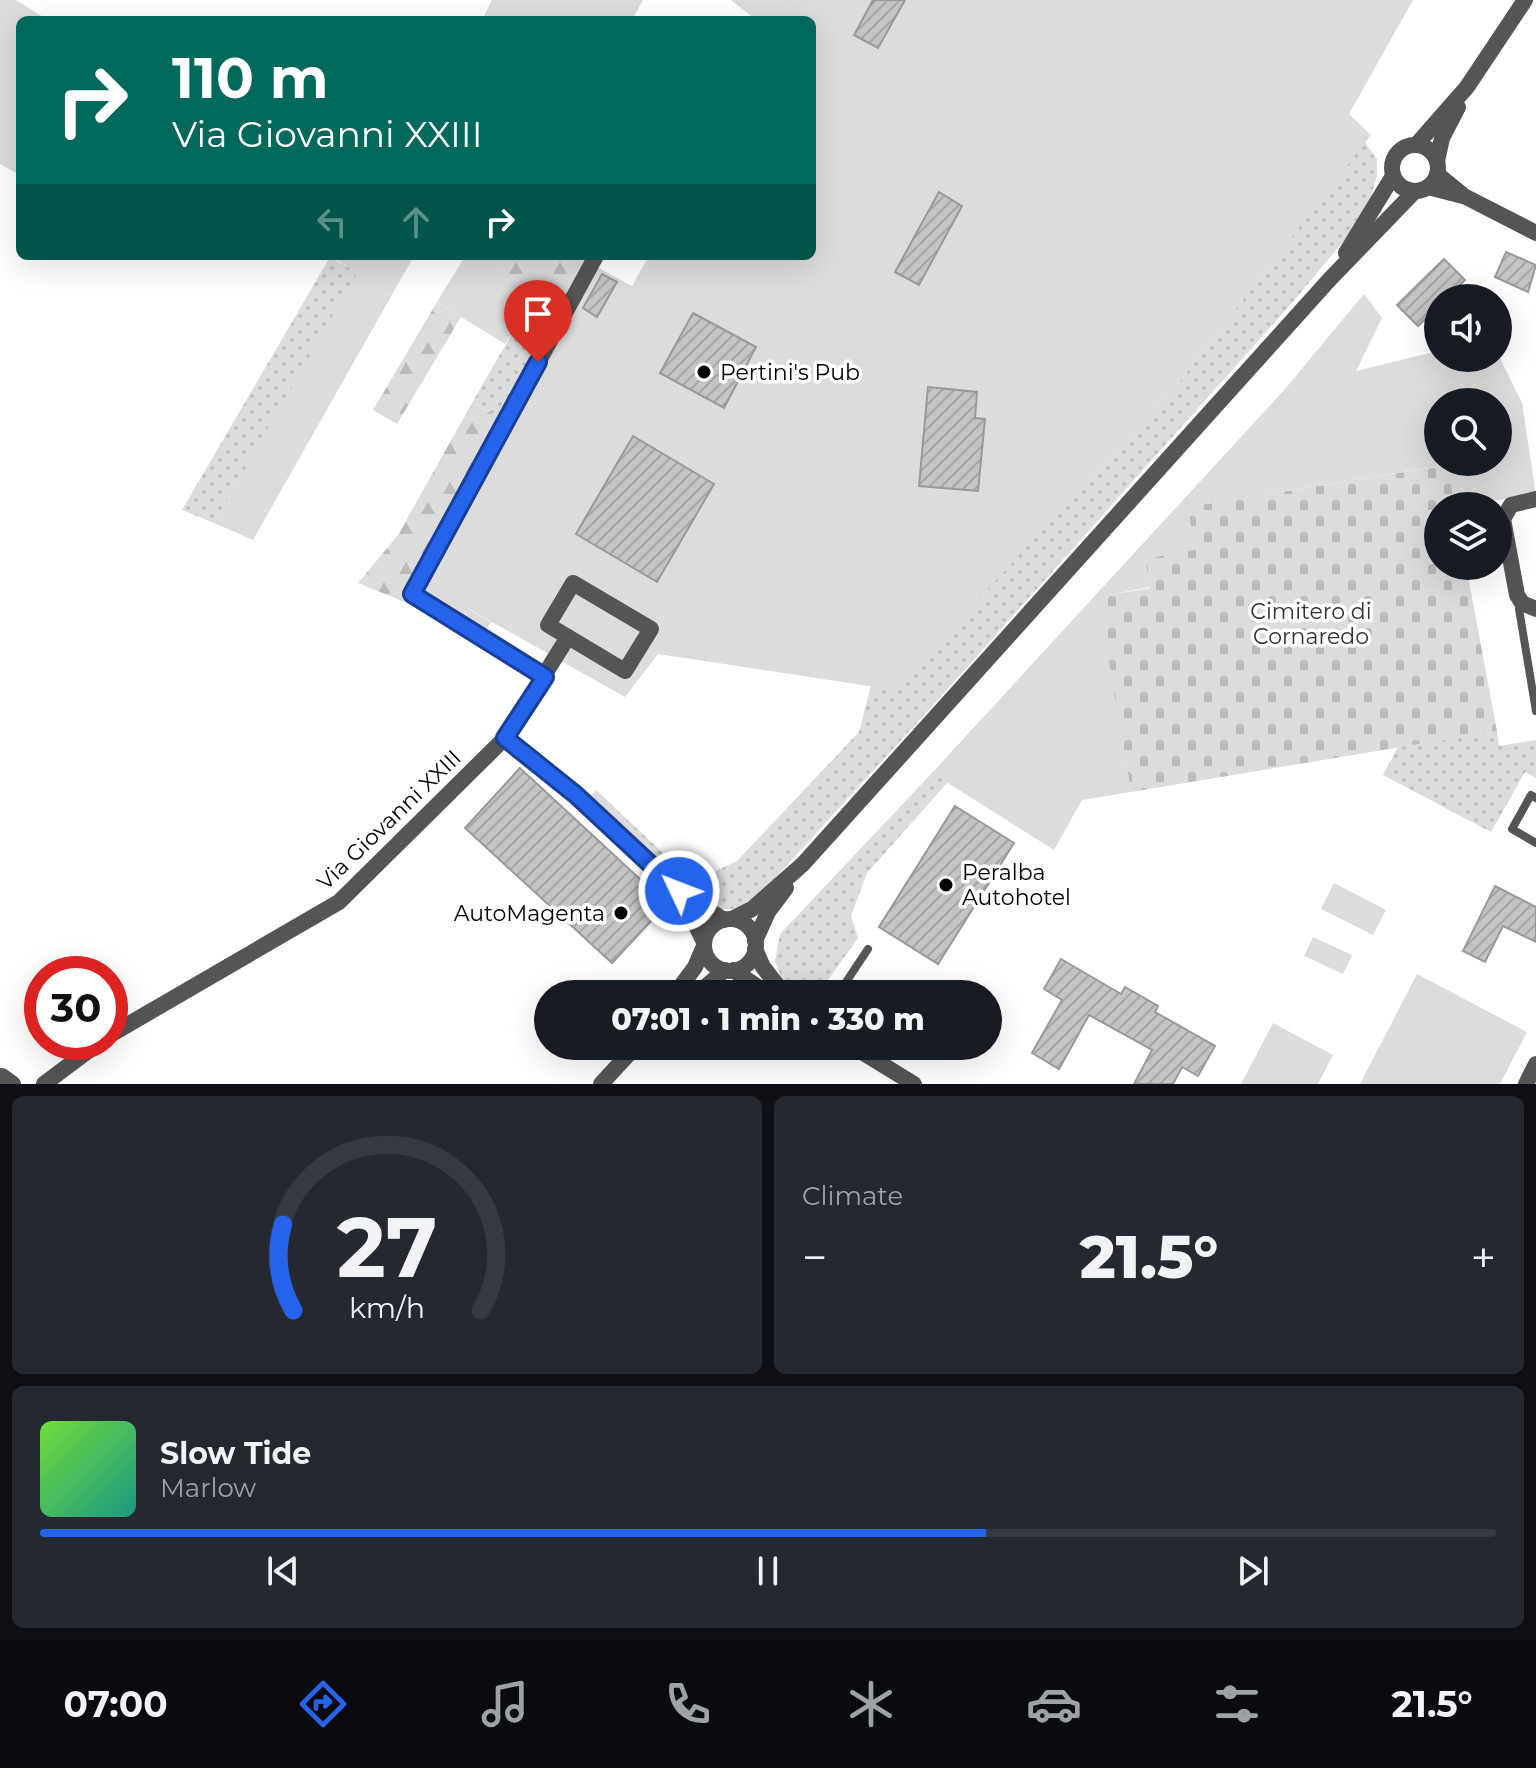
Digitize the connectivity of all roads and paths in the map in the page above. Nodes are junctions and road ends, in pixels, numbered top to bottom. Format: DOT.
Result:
graph roads {
  1 [pos="1525,0"];
  2 [pos="1467,87"];
  3 [pos="1417,144"];
  4 [pos="1393,176"];
  5 [pos="1430,178"];
  6 [pos="1535,230"];
  7 [pos="594,260"];
  8 [pos="1330,279"];
  9 [pos="1536,499"];
  10 [pos="1529,606"];
  11 [pos="568,637"];
  12 [pos="545,677"];
  13 [pos="1536,711"];
  14 [pos="505,738"];
  15 [pos="1536,798"];
  16 [pos="1536,843"];
  17 [pos="803,864"];
  18 [pos="679,891"];
  19 [pos="728,920"];
  20 [pos="704,944"];
  21 [pos="755,945"];
  22 [pos="868,949"];
  23 [pos="729,970"];
  24 [pos="685,980"];
  25 [pos="716,980"];
  26 [pos="745,980"];
  27 [pos="773,980"];
  28 [pos="847,980"];
  29 [pos="128,1025"];
  30 [pos="76,1060"];
  31 [pos="623,1060"];
  32 [pos="875,1060"];
  33 [pos="1536,1064"];
  34 [pos="44,1084"];
  35 [pos="601,1084"];
  36 [pos="914,1084"];
  37 [pos="1526,1084"];
  1 -- 2 [label="street"];
  2 -- 3 [label="street"];
  2 -- 5 [label="street"];
  3 -- 4 [label="street"];
  3 -- 5 [label="street"];
  4 -- 5 [label="street"];
  4 -- 8 [label="street"];
  5 -- 6 [label="street"];
  5 -- 8 [label="street"];
  7 -- 12 [label="street"];
  8 -- 17 [label="street"];
  9 -- 10 [label="street"];
  10 -- 13 [label="lane"];
  11 -- 11 [label="street"];
  11 -- 12 [label="street, Via Giovanni XXIII"];
  12 -- 14 [label="street, Via Giovanni XXIII"];
  14 -- 18 [label="street"];
  14 -- 29 [label="street, Via Giovanni XXIII"];
  15 -- 16 [label="lane"];
  17 -- 19 [label="street"];
  17 -- 21 [label="street"];
  18 -- 19 [label="street"];
  18 -- 20 [label="street"];
  19 -- 20 [label="street"];
  19 -- 21 [label="street"];
  20 -- 23 [label="street"];
  20 -- 24 [label="street"];
  21 -- 23 [label="street"];
  21 -- 27 [label="street"];
  22 -- 28 [label="lane"];
  23 -- 25 [label="street"];
  23 -- 26 [label="street"];
  30 -- 34 [label="street"];
  31 -- 35 [label="street"];
  32 -- 36 [label="street"];
  33 -- 37 [label="street"];
}
